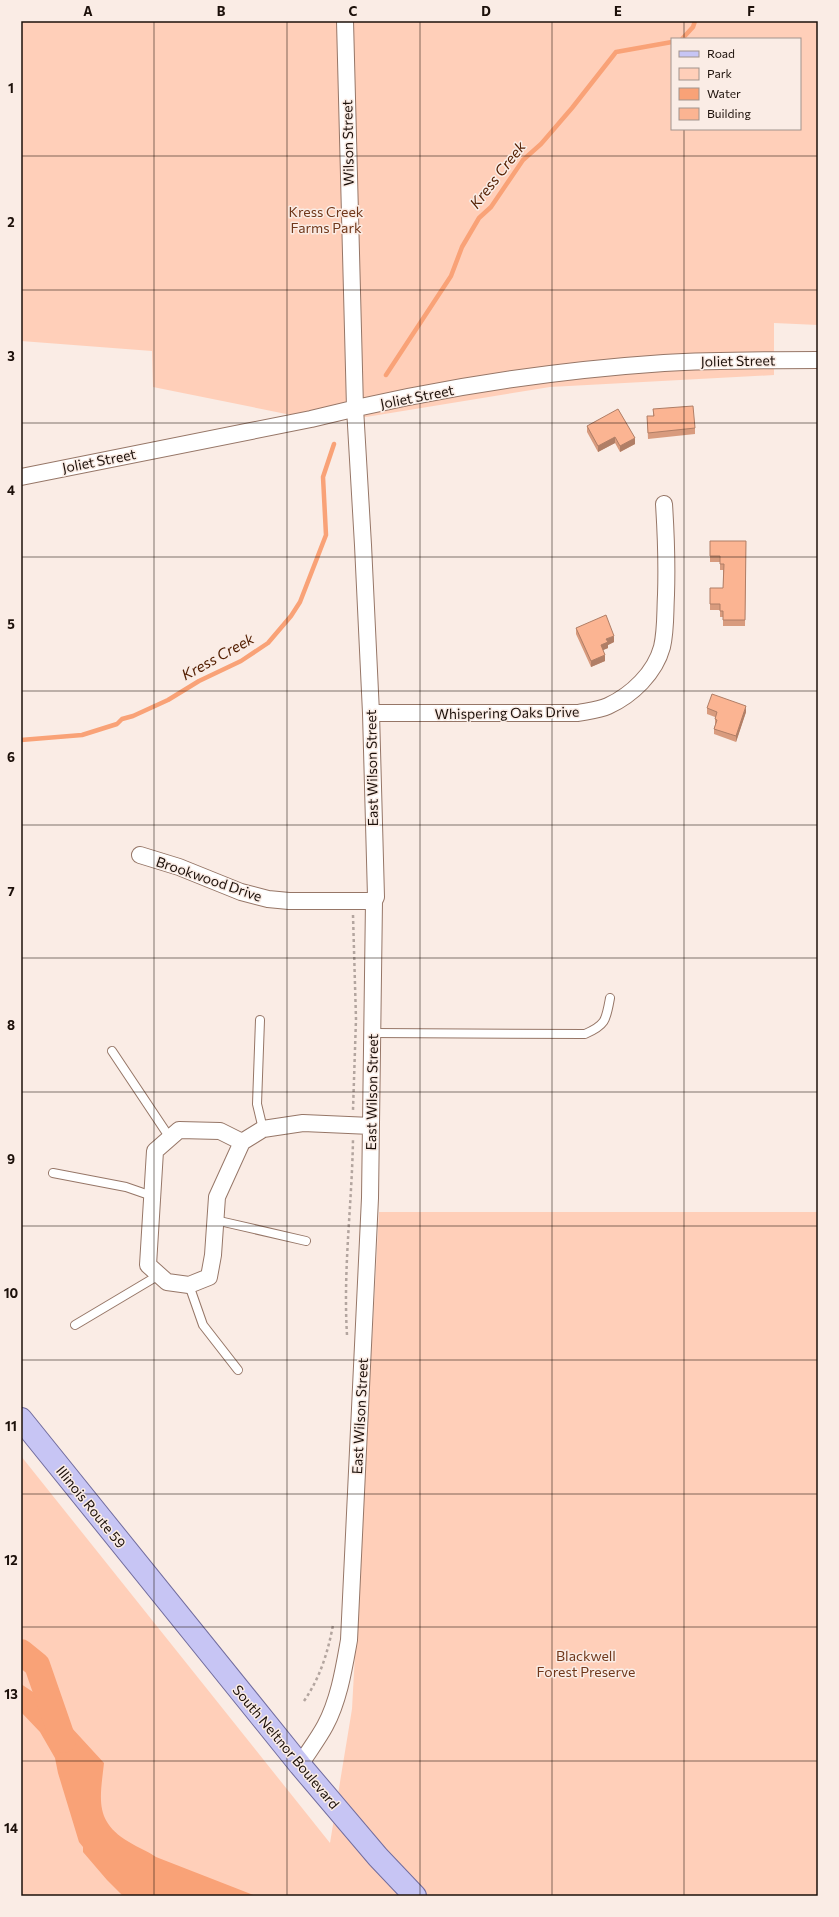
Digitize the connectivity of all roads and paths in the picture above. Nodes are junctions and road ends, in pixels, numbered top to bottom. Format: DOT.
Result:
graph roads {
  1 [pos="345,21"];
  2 [pos="818,360"];
  3 [pos="355,408"];
  4 [pos="21,477"];
  5 [pos="664,504"];
  6 [pos="371,714"];
  7 [pos="140,855"];
  8 [pos="374,901"];
  9 [pos="353,911"];
  10 [pos="610,998"];
  11 [pos="260,1020"];
  12 [pos="373,1033"];
  13 [pos="112,1052"];
  14 [pos="353,1115"];
  15 [pos="371,1126"];
  16 [pos="263,1129"];
  17 [pos="353,1134"];
  18 [pos="170,1138"];
  19 [pos="242,1142"];
  20 [pos="53,1173"];
  21 [pos="152,1196"];
  22 [pos="215,1220"];
  23 [pos="306,1242"];
  24 [pos="158,1275"];
  25 [pos="189,1286"];
  26 [pos="75,1325"];
  27 [pos="347,1338"];
  28 [pos="238,1370"];
  29 [pos="21,1419"];
  30 [pos="162,1594"];
  31 [pos="334,1620"];
  32 [pos="304,1701"];
  33 [pos="300,1765"];
  34 [pos="415,1896"];
  1 -- 3 [label="street, Wilson Street"];
  2 -- 3 [label="street, Joliet Street"];
  3 -- 4 [label="street, Joliet Street"];
  3 -- 6 [label="street, East Wilson Street"];
  5 -- 6 [label="street, Whispering Oaks Drive"];
  6 -- 8 [label="street, East Wilson Street"];
  7 -- 8 [label="street, Brookwood Drive"];
  8 -- 12 [label="street, East Wilson Street"];
  9 -- 14 [label="path"];
  10 -- 12 [label="lane"];
  11 -- 16 [label="lane"];
  12 -- 15 [label="street, East Wilson Street"];
  13 -- 18 [label="lane"];
  15 -- 16 [label="street"];
  15 -- 33 [label="street, East Wilson Street"];
  16 -- 19 [label="street"];
  17 -- 27 [label="path"];
  18 -- 19 [label="street"];
  18 -- 21 [label="street"];
  19 -- 22 [label="street"];
  20 -- 21 [label="lane"];
  21 -- 24 [label="street"];
  22 -- 23 [label="lane"];
  22 -- 25 [label="street"];
  24 -- 25 [label="street"];
  24 -- 26 [label="lane"];
  25 -- 28 [label="lane"];
  29 -- 30 [label="main road, Illinois Route 59"];
  30 -- 33 [label="main road, South Neltnor Boulevard"];
  31 -- 32 [label="path"];
  33 -- 34 [label="main road, South Neltnor Boulevard"];
}
